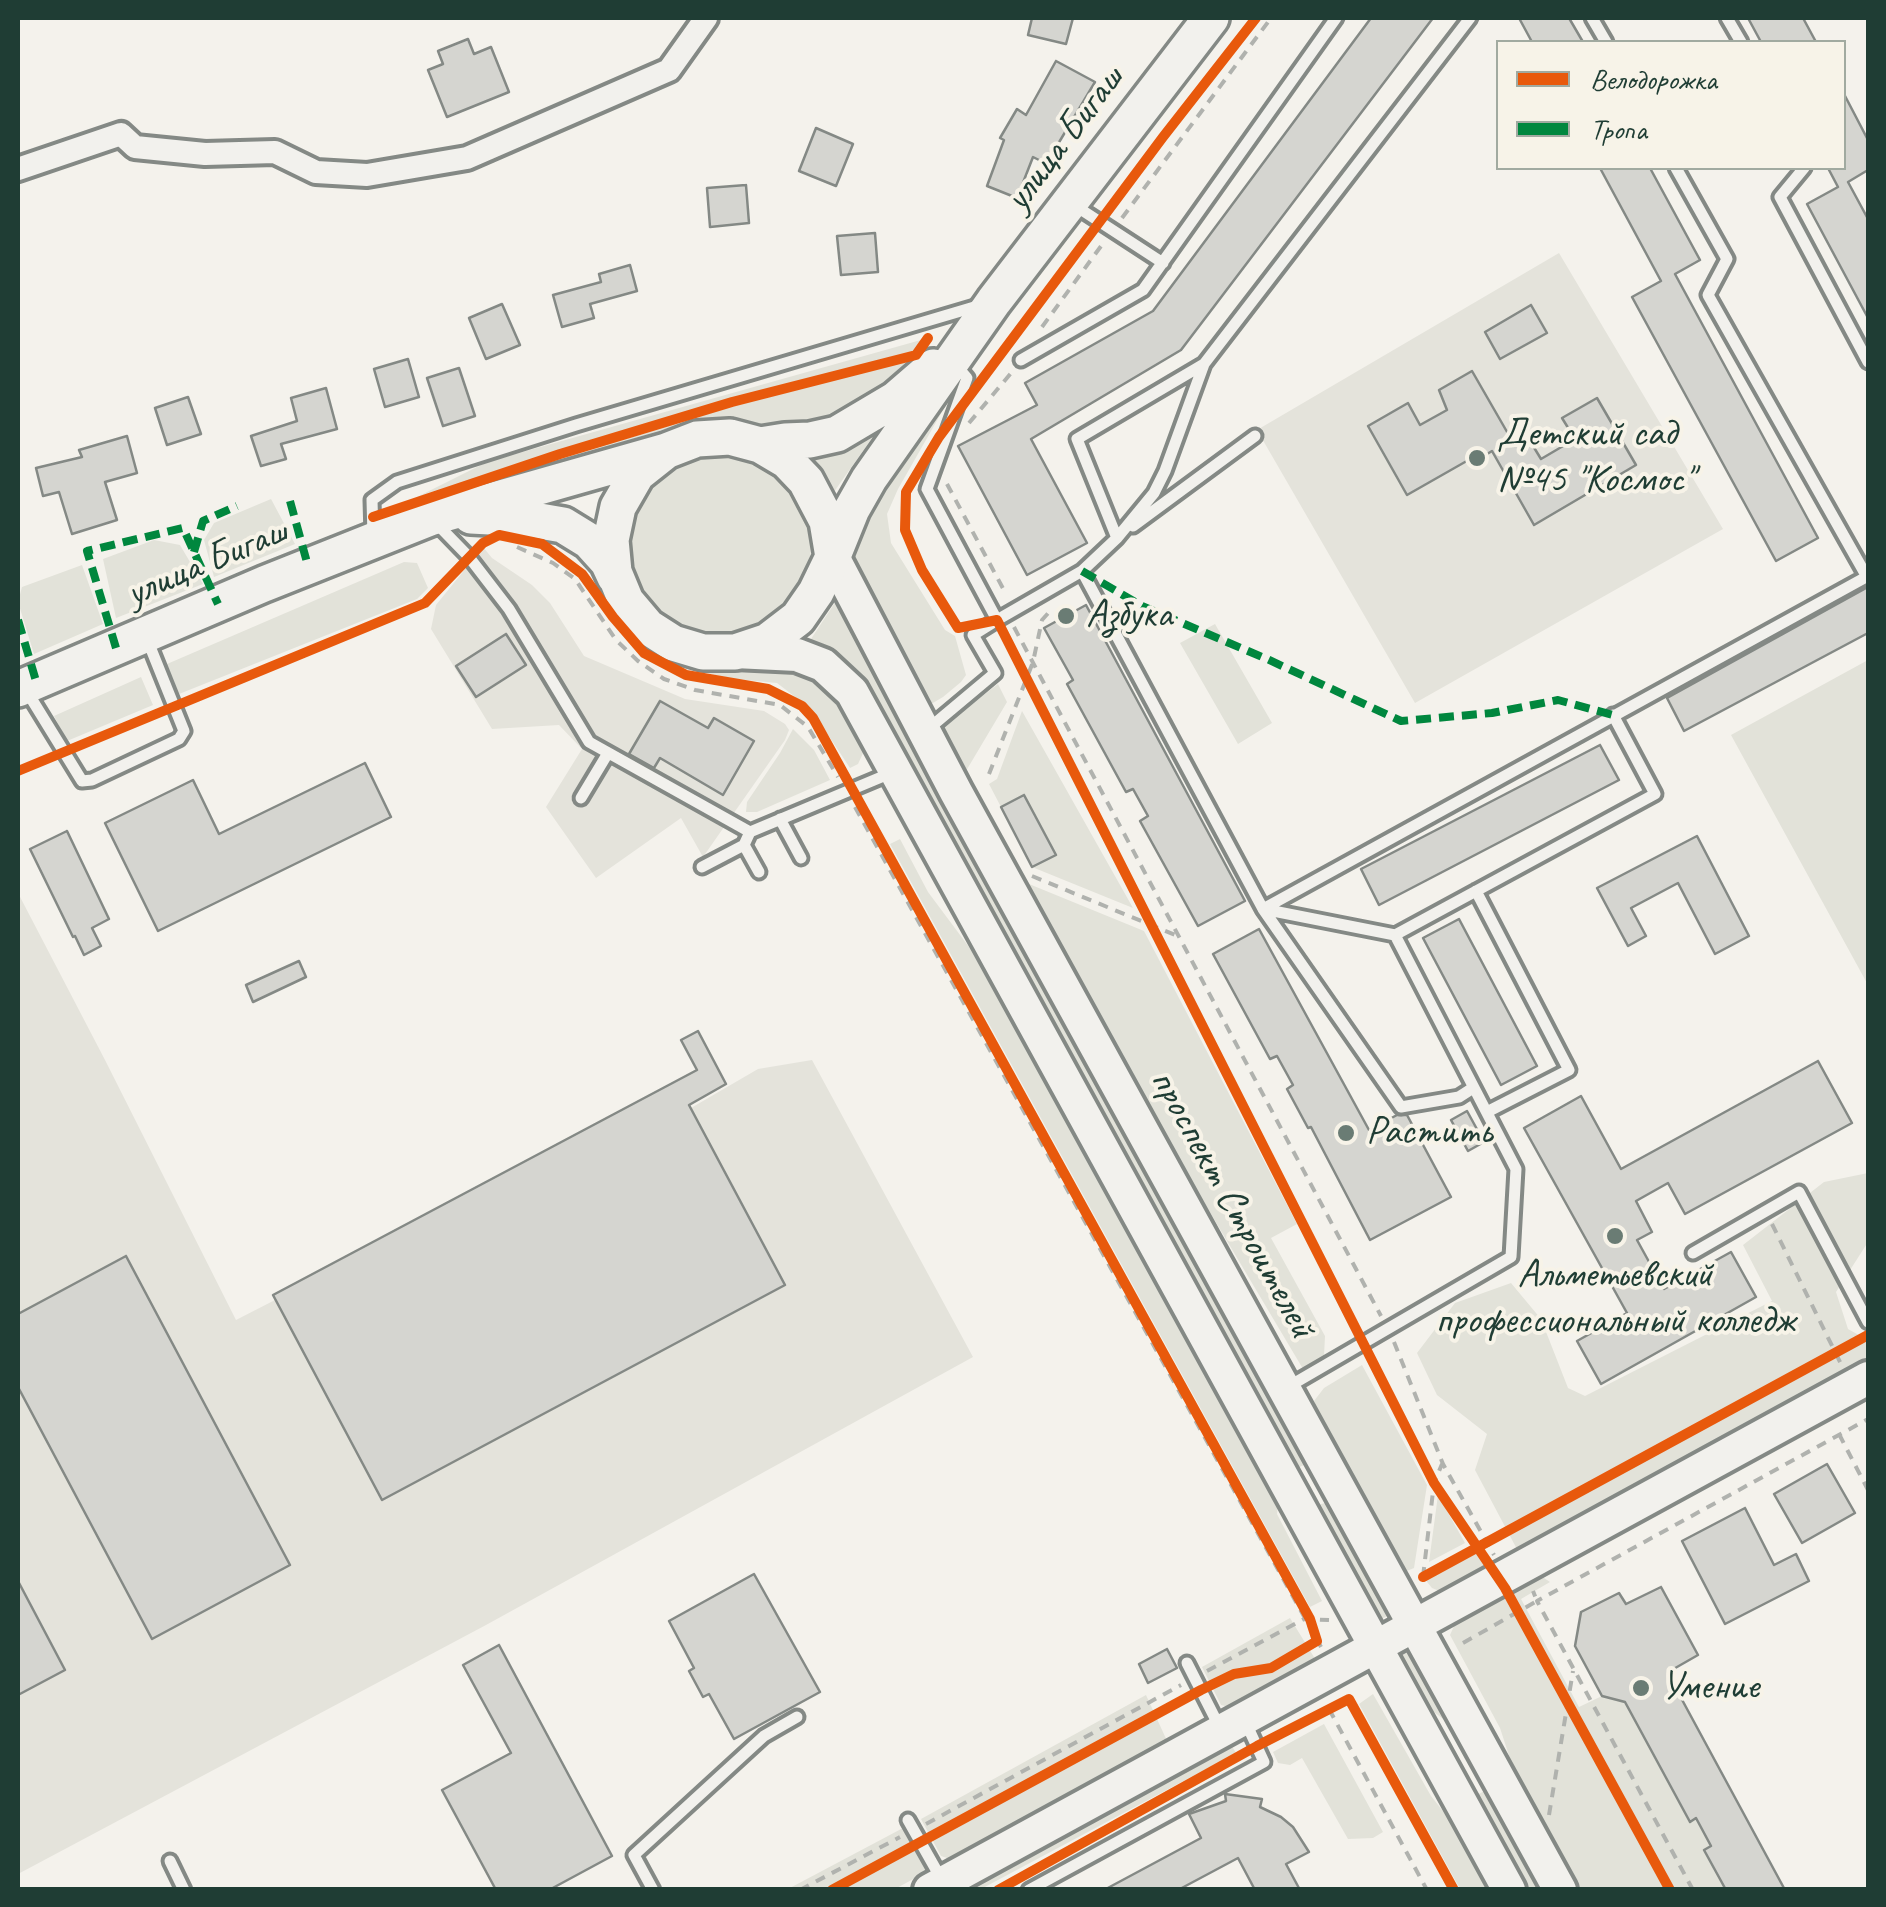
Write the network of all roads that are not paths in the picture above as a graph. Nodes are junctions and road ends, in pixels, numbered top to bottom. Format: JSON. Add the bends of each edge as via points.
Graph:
{"nodes":[{"id":1,"x":706,"y":18,"type":"edge"},
{"id":2,"x":1211,"y":18,"type":"edge"},
{"id":3,"x":1336,"y":18,"type":"edge"},
{"id":4,"x":1470,"y":18,"type":"edge"},
{"id":5,"x":1592,"y":18,"type":"edge"},
{"id":6,"x":1727,"y":18,"type":"edge"},
{"id":7,"x":1605,"y":40,"type":"edge"},
{"id":8,"x":1739,"y":40,"type":"edge"},
{"id":9,"x":18,"y":169,"type":"edge"},
{"id":10,"x":1677,"y":170,"type":"edge"},
{"id":11,"x":1802,"y":170,"type":"edge"},
{"id":12,"x":1070,"y":203,"type":"junction"},
{"id":13,"x":1163,"y":263,"type":"junction"},
{"id":14,"x":990,"y":307,"type":"junction"},
{"id":15,"x":1021,"y":360,"type":"dead end"},
{"id":16,"x":952,"y":361,"type":"junction"},
{"id":17,"x":1868,"y":362,"type":"edge"},
{"id":18,"x":1204,"y":364,"type":"junction"},
{"id":19,"x":1256,"y":436,"type":"dead end"},
{"id":20,"x":760,"y":445,"type":"junction"},
{"id":21,"x":666,"y":451,"type":"junction"},
{"id":22,"x":430,"y":518,"type":"junction"},
{"id":23,"x":1117,"y":538,"type":"junction"},
{"id":24,"x":374,"y":540,"type":"junction"},
{"id":25,"x":832,"y":558,"type":"junction"},
{"id":26,"x":1082,"y":571,"type":"junction"},
{"id":27,"x":1868,"y":576,"type":"edge"},
{"id":28,"x":625,"y":615,"type":"junction"},
{"id":29,"x":998,"y":620,"type":"junction"},
{"id":30,"x":145,"y":635,"type":"junction"},
{"id":31,"x":735,"y":652,"type":"junction"},
{"id":32,"x":20,"y":688,"type":"edge"},
{"id":33,"x":1613,"y":715,"type":"junction"},
{"id":34,"x":924,"y":732,"type":"junction"},
{"id":35,"x":608,"y":753,"type":"junction"},
{"id":36,"x":896,"y":771,"type":"junction"},
{"id":37,"x":581,"y":798,"type":"dead end"},
{"id":38,"x":780,"y":819,"type":"junction"},
{"id":39,"x":750,"y":832,"type":"junction"},
{"id":40,"x":744,"y":844,"type":"junction"},
{"id":41,"x":801,"y":858,"type":"dead end"},
{"id":42,"x":702,"y":867,"type":"dead end"},
{"id":43,"x":758,"y":872,"type":"dead end"},
{"id":44,"x":1476,"y":890,"type":"junction"},
{"id":45,"x":1263,"y":910,"type":"junction"},
{"id":46,"x":1395,"y":935,"type":"junction"},
{"id":47,"x":1473,"y":1088,"type":"junction"},
{"id":48,"x":1487,"y":1112,"type":"junction"},
{"id":49,"x":1693,"y":1253,"type":"dead end"},
{"id":50,"x":1868,"y":1322,"type":"edge"},
{"id":51,"x":1868,"y":1378,"type":"edge"},
{"id":52,"x":1285,"y":1388,"type":"junction"},
{"id":53,"x":1333,"y":1475,"type":"junction"},
{"id":54,"x":1293,"y":1496,"type":"junction"},
{"id":55,"x":1416,"y":1626,"type":"junction"},
{"id":56,"x":1376,"y":1648,"type":"junction"},
{"id":57,"x":1188,"y":1663,"type":"dead end"},
{"id":58,"x":797,"y":1718,"type":"dead end"},
{"id":59,"x":1233,"y":1725,"type":"junction"},
{"id":60,"x":1492,"y":1765,"type":"junction"},
{"id":61,"x":1453,"y":1786,"type":"junction"},
{"id":62,"x":910,"y":1825,"type":"road end"},
{"id":63,"x":170,"y":1861,"type":"dead end"},
{"id":64,"x":937,"y":1886,"type":"edge"},
{"id":65,"x":184,"y":1890,"type":"edge"},
{"id":66,"x":652,"y":1890,"type":"edge"},
{"id":67,"x":1028,"y":1890,"type":"edge"},
{"id":68,"x":1510,"y":1890,"type":"edge"},
{"id":69,"x":1560,"y":1890,"type":"edge"}],
"edges":[{"from":1,"to":9,"type":"street","via":[[669,70],[467,158],[367,175],[316,172],[275,152],[135,147],[121,134]]},
{"from":2,"to":12,"type":"main road","name":"улица Бигаш"},
{"from":3,"to":13,"type":"lane"},
{"from":4,"to":18,"type":"lane"},
{"from":5,"to":7,"type":"lane"},
{"from":6,"to":8,"type":"lane"},
{"from":10,"to":27,"type":"lane","via":[[1727,259],[1708,295]]},
{"from":11,"to":17,"type":"lane","via":[[1780,197]]},
{"from":12,"to":13,"type":"lane"},
{"from":12,"to":14,"type":"main road","name":"улица Бигаш"},
{"from":13,"to":15,"type":"lane","via":[[1143,290]]},
{"from":14,"to":16,"type":"main road","name":"улица Бигаш"},
{"from":14,"to":20,"type":"main road","name":"улица Бигаш","via":[[929,371],[869,417],[837,434]]},
{"from":14,"to":24,"type":"lane","via":[[397,482],[372,500]]},
{"from":16,"to":25,"type":"main road","name":"улица Бигаш","via":[[870,479]]},
{"from":16,"to":29,"type":"lane","via":[[967,378],[927,489]]},
{"from":18,"to":23,"type":"lane","via":[[1154,493]]},
{"from":18,"to":23,"type":"lane","via":[[1077,439]]},
{"from":19,"to":23,"type":"lane"},
{"from":20,"to":21,"type":"main road","via":[[697,439]]},
{"from":20,"to":25,"type":"main road","via":[[806,482],[827,521]]},
{"from":21,"to":22,"type":"main road","name":"улица Бигаш"},
{"from":21,"to":28,"type":"main road","via":[[637,474],[618,506],[611,540]]},
{"from":22,"to":24,"type":"main road","name":"улица Бигаш"},
{"from":22,"to":28,"type":"main road","name":"улица Бигаш","via":[[562,525],[608,562]]},
{"from":22,"to":35,"type":"lane","via":[[509,609],[589,742]]},
{"from":23,"to":26,"type":"lane"},
{"from":24,"to":30,"type":"main road","name":"улица Бигаш"},
{"from":25,"to":31,"type":"main road","via":[[798,618],[768,641]]},
{"from":25,"to":34,"type":"street","name":"проспект Строителей"},
{"from":26,"to":29,"type":"lane"},
{"from":26,"to":45,"type":"lane"},
{"from":27,"to":33,"type":"lane"},
{"from":28,"to":31,"type":"main road","via":[[673,643]]},
{"from":29,"to":34,"type":"lane","via":[[973,635],[995,673]]},
{"from":30,"to":32,"type":"main road","name":"улица Бигаш"},
{"from":30,"to":32,"type":"lane","via":[[184,731],[92,780],[82,781]]},
{"from":31,"to":36,"type":"street","via":[[796,655],[823,665],[852,692]]},
{"from":33,"to":44,"type":"lane","via":[[1655,794]]},
{"from":33,"to":45,"type":"lane"},
{"from":34,"to":52,"type":"street","name":"проспект Строителей"},
{"from":35,"to":37,"type":"lane"},
{"from":35,"to":39,"type":"lane"},
{"from":36,"to":38,"type":"lane"},
{"from":36,"to":54,"type":"street"},
{"from":38,"to":39,"type":"lane"},
{"from":38,"to":41,"type":"lane"},
{"from":39,"to":40,"type":"lane"},
{"from":40,"to":42,"type":"lane"},
{"from":40,"to":43,"type":"lane"},
{"from":44,"to":46,"type":"lane"},
{"from":44,"to":48,"type":"lane","via":[[1569,1070]]},
{"from":45,"to":46,"type":"lane"},
{"from":45,"to":47,"type":"lane","via":[[1401,1107],[1459,1097]]},
{"from":46,"to":47,"type":"lane"},
{"from":47,"to":48,"type":"lane"},
{"from":48,"to":52,"type":"lane","via":[[1516,1169],[1511,1257]]},
{"from":49,"to":50,"type":"lane","via":[[1799,1192]]},
{"from":51,"to":55,"type":"street","via":[[1515,1583]]},
{"from":52,"to":53,"type":"street","name":"проспект Строителей"},
{"from":53,"to":54,"type":"street"},
{"from":53,"to":55,"type":"street","name":"проспект Строителей"},
{"from":54,"to":56,"type":"street"},
{"from":55,"to":56,"type":"street"},
{"from":55,"to":60,"type":"street","name":"проспект Строителей"},
{"from":56,"to":59,"type":"street"},
{"from":56,"to":61,"type":"street"},
{"from":57,"to":59,"type":"lane"},
{"from":58,"to":66,"type":"lane","via":[[764,1736],[634,1855]]},
{"from":59,"to":64,"type":"street"},
{"from":59,"to":67,"type":"lane","via":[[1264,1762]]},
{"from":60,"to":61,"type":"street"},
{"from":60,"to":69,"type":"street","name":"проспект Строителей"},
{"from":61,"to":68,"type":"street"},
{"from":62,"to":64,"type":"lane"},
{"from":63,"to":65,"type":"lane"}]}
